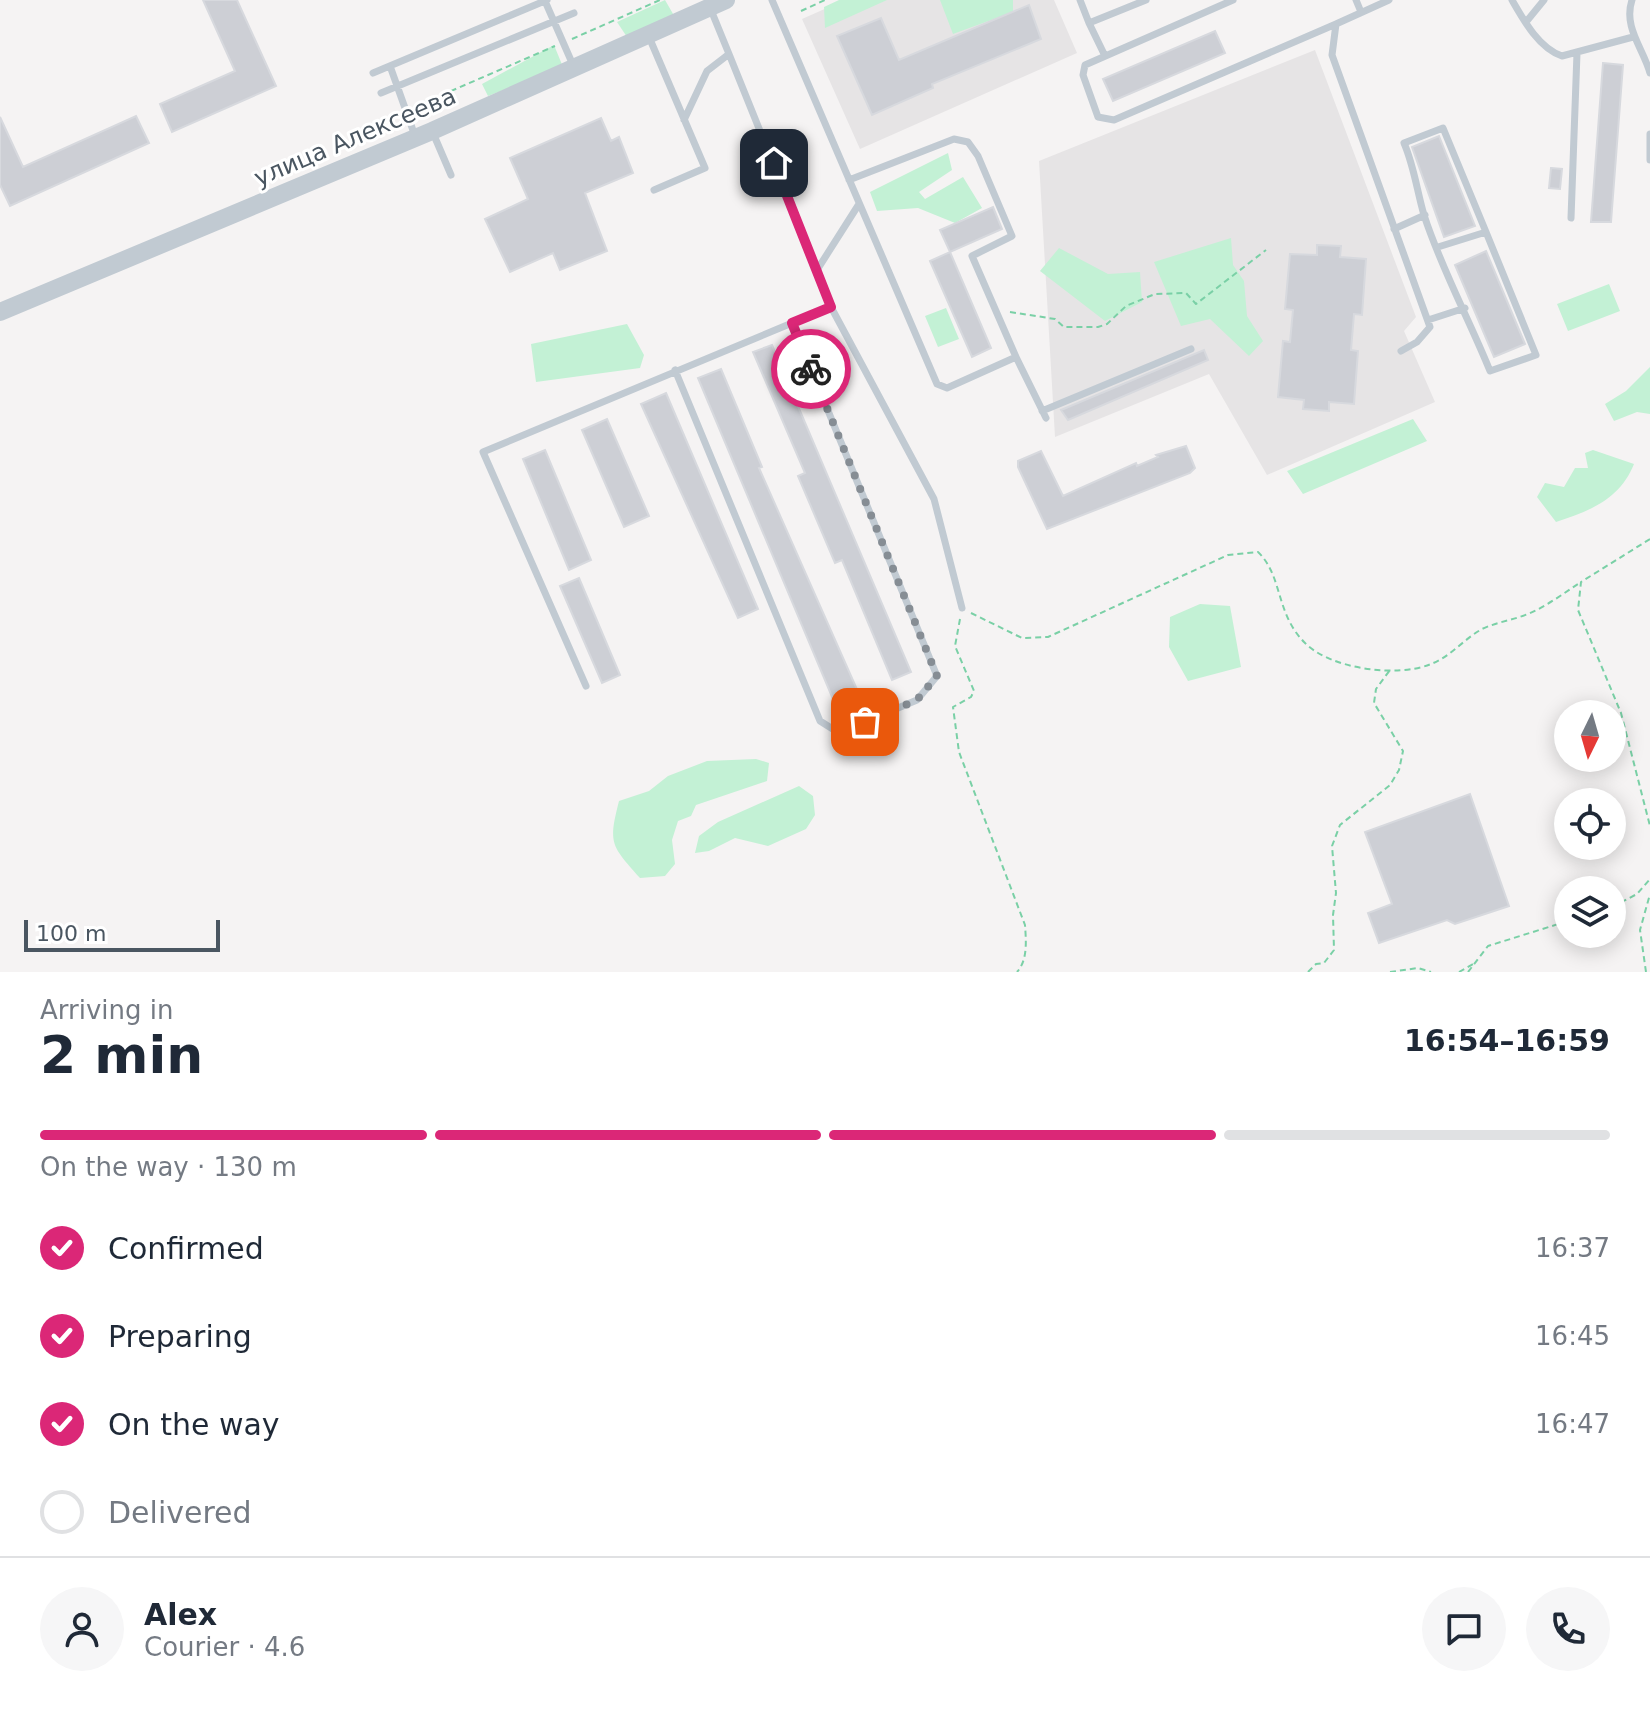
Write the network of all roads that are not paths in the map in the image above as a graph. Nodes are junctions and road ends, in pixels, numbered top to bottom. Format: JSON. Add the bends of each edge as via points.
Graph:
{"nodes":[{"id":1,"x":546,"y":0,"type":"edge"},
{"id":2,"x":772,"y":0,"type":"edge"},
{"id":3,"x":1080,"y":0,"type":"edge"},
{"id":4,"x":1146,"y":0,"type":"edge"},
{"id":5,"x":1233,"y":0,"type":"edge"},
{"id":6,"x":1356,"y":0,"type":"edge"},
{"id":7,"x":1389,"y":0,"type":"edge"},
{"id":8,"x":1512,"y":0,"type":"edge"},
{"id":9,"x":1544,"y":0,"type":"edge"},
{"id":10,"x":1632,"y":0,"type":"edge"},
{"id":11,"x":714,"y":2,"type":"edge"},
{"id":12,"x":1361,"y":12,"type":"junction"},
{"id":13,"x":574,"y":13,"type":"dead end"},
{"id":14,"x":554,"y":21,"type":"junction"},
{"id":15,"x":1526,"y":22,"type":"junction"},
{"id":16,"x":1089,"y":23,"type":"junction"},
{"id":17,"x":1336,"y":24,"type":"junction"},
{"id":18,"x":648,"y":34,"type":"junction"},
{"id":19,"x":1633,"y":37,"type":"junction"},
{"id":20,"x":1577,"y":53,"type":"junction"},
{"id":21,"x":729,"y":54,"type":"junction"},
{"id":22,"x":1105,"y":56,"type":"junction"},
{"id":23,"x":390,"y":66,"type":"junction"},
{"id":24,"x":574,"y":67,"type":"junction"},
{"id":25,"x":373,"y":73,"type":"dead end"},
{"id":26,"x":1650,"y":73,"type":"edge"},
{"id":27,"x":399,"y":86,"type":"junction"},
{"id":28,"x":381,"y":93,"type":"dead end"},
{"id":29,"x":684,"y":120,"type":"junction"},
{"id":30,"x":1650,"y":134,"type":"edge"},
{"id":31,"x":424,"y":135,"type":"junction"},
{"id":32,"x":1650,"y":160,"type":"edge"},
{"id":33,"x":451,"y":175,"type":"dead end"},
{"id":34,"x":849,"y":180,"type":"junction"},
{"id":35,"x":654,"y":190,"type":"dead end"},
{"id":36,"x":859,"y":204,"type":"junction"},
{"id":37,"x":1425,"y":215,"type":"junction"},
{"id":38,"x":1571,"y":218,"type":"dead end"},
{"id":39,"x":1394,"y":229,"type":"junction"},
{"id":40,"x":1486,"y":232,"type":"junction"},
{"id":41,"x":1438,"y":247,"type":"junction"},
{"id":42,"x":817,"y":270,"type":"junction"},
{"id":43,"x":831,"y":307,"type":"junction"},
{"id":44,"x":1465,"y":308,"type":"junction"},
{"id":45,"x":0,"y":312,"type":"edge"},
{"id":46,"x":1428,"y":320,"type":"junction"},
{"id":47,"x":792,"y":323,"type":"junction"},
{"id":48,"x":1191,"y":349,"type":"dead end"},
{"id":49,"x":1401,"y":351,"type":"dead end"},
{"id":50,"x":1016,"y":357,"type":"junction"},
{"id":51,"x":675,"y":370,"type":"junction"},
{"id":52,"x":962,"y":608,"type":"road end"},
{"id":53,"x":586,"y":686,"type":"dead end"}],
"edges":[{"from":1,"to":14,"type":"lane"},
{"from":1,"to":23,"type":"lane"},
{"from":2,"to":34,"type":"lane"},
{"from":3,"to":16,"type":"lane"},
{"from":4,"to":16,"type":"lane"},
{"from":5,"to":22,"type":"lane"},
{"from":6,"to":12,"type":"lane"},
{"from":7,"to":12,"type":"lane"},
{"from":8,"to":15,"type":"lane"},
{"from":9,"to":15,"type":"lane"},
{"from":10,"to":19,"type":"lane"},
{"from":11,"to":18,"type":"street","name":"улица Алексеева"},
{"from":11,"to":21,"type":"lane"},
{"from":12,"to":17,"type":"lane"},
{"from":13,"to":14,"type":"lane"},
{"from":14,"to":24,"type":"lane"},
{"from":14,"to":27,"type":"lane"},
{"from":15,"to":20,"type":"lane","via":[[1551,52]]},
{"from":16,"to":22,"type":"lane"},
{"from":17,"to":22,"type":"lane","via":[[1106,121],[1098,117],[1082,69]]},
{"from":17,"to":39,"type":"lane","via":[[1332,55]]},
{"from":18,"to":24,"type":"street","name":"улица Алексеева"},
{"from":18,"to":29,"type":"lane"},
{"from":19,"to":20,"type":"lane"},
{"from":19,"to":26,"type":"lane"},
{"from":20,"to":38,"type":"lane"},
{"from":21,"to":29,"type":"lane","via":[[707,71]]},
{"from":21,"to":42,"type":"lane"},
{"from":23,"to":25,"type":"lane"},
{"from":23,"to":27,"type":"lane"},
{"from":24,"to":31,"type":"street","name":"улица Алексеева"},
{"from":27,"to":28,"type":"lane"},
{"from":27,"to":31,"type":"lane","via":[[405,111]]},
{"from":29,"to":35,"type":"lane","via":[[705,168]]},
{"from":30,"to":32,"type":"lane"},
{"from":31,"to":33,"type":"lane"},
{"from":31,"to":45,"type":"street","name":"улица Алексеева"},
{"from":34,"to":36,"type":"lane"},
{"from":34,"to":50,"type":"lane","via":[[954,139],[968,142],[1012,236],[972,256]]},
{"from":36,"to":42,"type":"lane"},
{"from":36,"to":50,"type":"lane","via":[[939,387]]},
{"from":37,"to":39,"type":"lane"},
{"from":37,"to":40,"type":"lane","via":[[1404,143],[1443,128]]},
{"from":37,"to":41,"type":"lane"},
{"from":39,"to":46,"type":"lane"},
{"from":40,"to":41,"type":"lane"},
{"from":40,"to":44,"type":"lane","via":[[1536,355],[1490,371]]},
{"from":41,"to":44,"type":"lane"},
{"from":42,"to":43,"type":"lane"},
{"from":43,"to":47,"type":"lane"},
{"from":43,"to":52,"type":"lane","via":[[934,499]]},
{"from":44,"to":46,"type":"lane"},
{"from":46,"to":49,"type":"lane","via":[[1430,327],[1417,342]]},
{"from":47,"to":51,"type":"lane"},
{"from":47,"to":51,"type":"lane","via":[[937,676],[917,700],[839,733],[820,721]]},
{"from":48,"to":50,"type":"lane","via":[[1044,415]]},
{"from":51,"to":53,"type":"lane","via":[[483,452]]}]}
